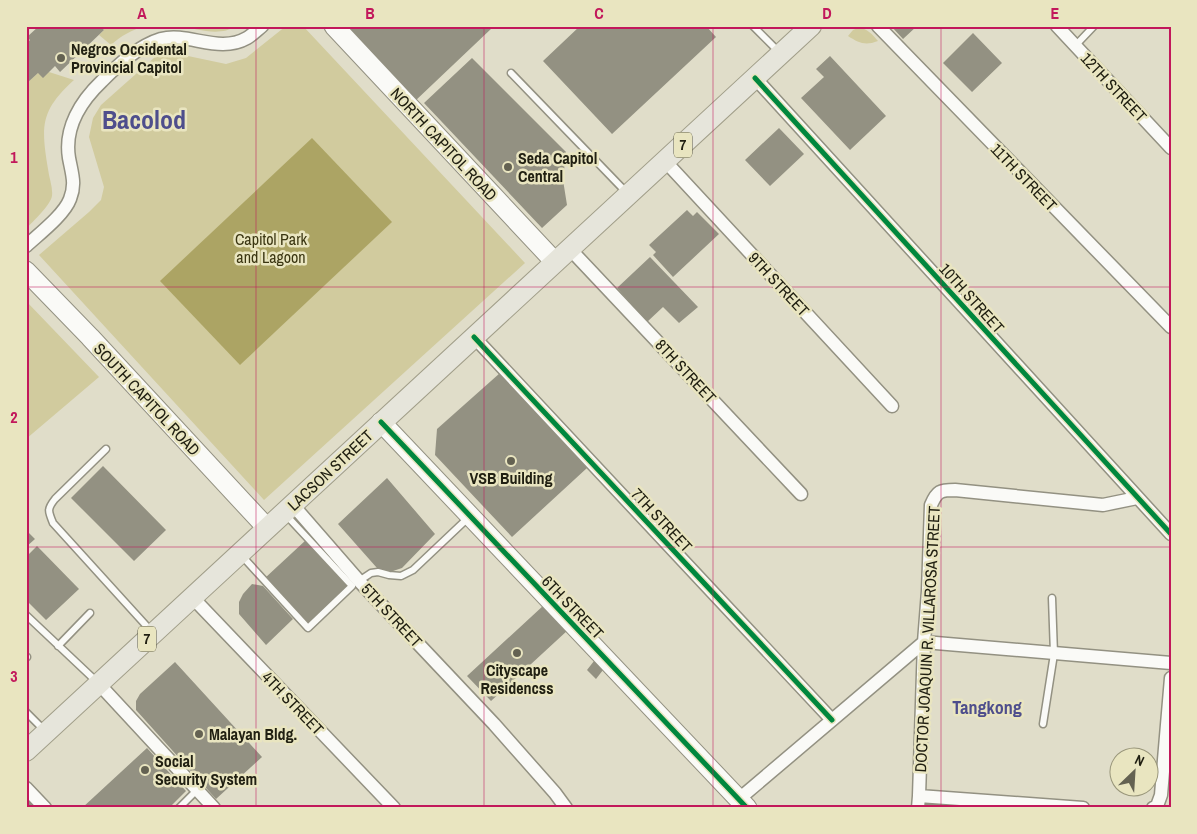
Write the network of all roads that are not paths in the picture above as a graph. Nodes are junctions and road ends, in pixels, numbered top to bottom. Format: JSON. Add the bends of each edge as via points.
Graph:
{"nodes":[{"id":1,"x":262,"y":26,"type":"edge"},
{"id":2,"x":334,"y":26,"type":"edge"},
{"id":3,"x":753,"y":26,"type":"edge"},
{"id":4,"x":811,"y":26,"type":"edge"},
{"id":5,"x":878,"y":26,"type":"edge"},
{"id":6,"x":1057,"y":26,"type":"edge"},
{"id":7,"x":1094,"y":26,"type":"edge"},
{"id":8,"x":1075,"y":46,"type":"junction"},
{"id":9,"x":781,"y":54,"type":"junction"},
{"id":10,"x":511,"y":73,"type":"dead end"},
{"id":11,"x":755,"y":78,"type":"junction"},
{"id":12,"x":1171,"y":148,"type":"edge"},
{"id":13,"x":665,"y":161,"type":"junction"},
{"id":14,"x":629,"y":194,"type":"junction"},
{"id":15,"x":26,"y":246,"type":"edge"},
{"id":16,"x":570,"y":249,"type":"junction"},
{"id":17,"x":555,"y":262,"type":"junction"},
{"id":18,"x":26,"y":271,"type":"edge"},
{"id":19,"x":1171,"y":327,"type":"edge"},
{"id":20,"x":474,"y":337,"type":"junction"},
{"id":21,"x":892,"y":406,"type":"dead end"},
{"id":22,"x":381,"y":422,"type":"junction"},
{"id":23,"x":106,"y":449,"type":"dead end"},
{"id":24,"x":801,"y":494,"type":"dead end"},
{"id":25,"x":1137,"y":498,"type":"junction"},
{"id":26,"x":288,"y":508,"type":"junction"},
{"id":27,"x":470,"y":516,"type":"junction"},
{"id":28,"x":267,"y":528,"type":"junction"},
{"id":29,"x":1171,"y":534,"type":"edge"},
{"id":30,"x":239,"y":554,"type":"junction"},
{"id":31,"x":359,"y":580,"type":"junction"},
{"id":32,"x":192,"y":597,"type":"junction"},
{"id":33,"x":1052,"y":598,"type":"dead end"},
{"id":34,"x":90,"y":613,"type":"dead end"},
{"id":35,"x":26,"y":615,"type":"edge"},
{"id":36,"x":154,"y":633,"type":"junction"},
{"id":37,"x":924,"y":642,"type":"junction"},
{"id":38,"x":58,"y":646,"type":"junction"},
{"id":39,"x":1054,"y":654,"type":"junction"},
{"id":40,"x":1171,"y":663,"type":"edge"},
{"id":41,"x":1171,"y":678,"type":"edge"},
{"id":42,"x":99,"y":684,"type":"junction"},
{"id":43,"x":26,"y":712,"type":"edge"},
{"id":44,"x":832,"y":720,"type":"junction"},
{"id":45,"x":1043,"y":724,"type":"dead end"},
{"id":46,"x":47,"y":732,"type":"junction"},
{"id":47,"x":26,"y":751,"type":"edge"},
{"id":48,"x":26,"y":788,"type":"edge"},
{"id":49,"x":197,"y":790,"type":"junction"},
{"id":50,"x":919,"y":802,"type":"edge"},
{"id":51,"x":743,"y":803,"type":"edge"},
{"id":52,"x":45,"y":808,"type":"edge"},
{"id":53,"x":179,"y":808,"type":"edge"},
{"id":54,"x":214,"y":808,"type":"edge"},
{"id":55,"x":394,"y":808,"type":"edge"},
{"id":56,"x":566,"y":808,"type":"edge"},
{"id":57,"x":1083,"y":808,"type":"edge"},
{"id":58,"x":1153,"y":808,"type":"edge"}],
"edges":[{"from":1,"to":15,"type":"street","via":[[246,38],[228,44],[174,37],[160,40],[134,54],[101,81],[77,111],[71,127],[68,143],[74,187],[70,201],[62,213]]},
{"from":2,"to":17,"type":"street","name":"NORTH CAPITOL ROAD"},
{"from":3,"to":9,"type":"lane"},
{"from":4,"to":9,"type":"main road","name":"LACSON STREET","number":"7"},
{"from":5,"to":19,"type":"street","name":"11TH STREET"},
{"from":6,"to":8,"type":"street","name":"12TH STREET"},
{"from":7,"to":8,"type":"lane"},
{"from":8,"to":12,"type":"street","name":"12TH STREET"},
{"from":9,"to":11,"type":"main road","name":"LACSON STREET","number":"7"},
{"from":10,"to":14,"type":"lane"},
{"from":11,"to":13,"type":"main road","name":"LACSON STREET","number":"7"},
{"from":11,"to":25,"type":"street","name":"10TH STREET"},
{"from":13,"to":14,"type":"main road","name":"LACSON STREET","number":"7"},
{"from":13,"to":21,"type":"street","name":"9TH STREET"},
{"from":14,"to":16,"type":"main road","name":"LACSON STREET","number":"7"},
{"from":16,"to":17,"type":"main road","name":"LACSON STREET","number":"7"},
{"from":16,"to":24,"type":"street","name":"8TH STREET"},
{"from":17,"to":20,"type":"main road","name":"LACSON STREET","number":"7"},
{"from":18,"to":28,"type":"street","name":"SOUTH CAPITOL ROAD"},
{"from":20,"to":22,"type":"main road","name":"LACSON STREET","number":"7"},
{"from":20,"to":44,"type":"street","name":"7TH STREET"},
{"from":22,"to":26,"type":"main road","name":"LACSON STREET","number":"7"},
{"from":22,"to":27,"type":"street","name":"6TH STREET"},
{"from":23,"to":36,"type":"lane","via":[[54,498],[48,513],[52,523]]},
{"from":25,"to":29,"type":"street","name":"10TH STREET"},
{"from":25,"to":37,"type":"street","name":"DOCTOR JOAQUIN R. VILLAROSA STREET","via":[[1103,505],[955,490],[936,494],[932,505]]},
{"from":26,"to":28,"type":"main road","name":"LACSON STREET","number":"7"},
{"from":26,"to":30,"type":"lane","via":[[352,586],[308,628]]},
{"from":26,"to":31,"type":"street","name":"5TH STREET"},
{"from":27,"to":31,"type":"lane","via":[[413,570],[401,576],[370,573]]},
{"from":27,"to":51,"type":"street","name":"6TH STREET"},
{"from":28,"to":30,"type":"main road","name":"LACSON STREET","number":"7"},
{"from":30,"to":32,"type":"main road","name":"LACSON STREET","number":"7"},
{"from":31,"to":56,"type":"street","name":"5TH STREET","via":[[494,724]]},
{"from":32,"to":36,"type":"main road","name":"LACSON STREET","number":"7"},
{"from":32,"to":55,"type":"street","name":"4TH STREET"},
{"from":33,"to":39,"type":"lane"},
{"from":34,"to":38,"type":"lane"},
{"from":35,"to":38,"type":"lane"},
{"from":36,"to":42,"type":"main road","name":"LACSON STREET","number":"7"},
{"from":37,"to":39,"type":"street"},
{"from":37,"to":44,"type":"street"},
{"from":37,"to":50,"type":"street","name":"DOCTOR JOAQUIN R. VILLAROSA STREET"},
{"from":38,"to":42,"type":"lane"},
{"from":39,"to":40,"type":"street"},
{"from":39,"to":45,"type":"lane"},
{"from":41,"to":58,"type":"street","via":[[1161,795]]},
{"from":42,"to":46,"type":"main road","name":"LACSON STREET","number":"7"},
{"from":42,"to":49,"type":"street"},
{"from":43,"to":46,"type":"lane"},
{"from":44,"to":51,"type":"street"},
{"from":46,"to":47,"type":"main road","name":"LACSON STREET","number":"7"},
{"from":48,"to":52,"type":"street"},
{"from":49,"to":53,"type":"lane"},
{"from":49,"to":54,"type":"street"},
{"from":50,"to":57,"type":"street"}]}
